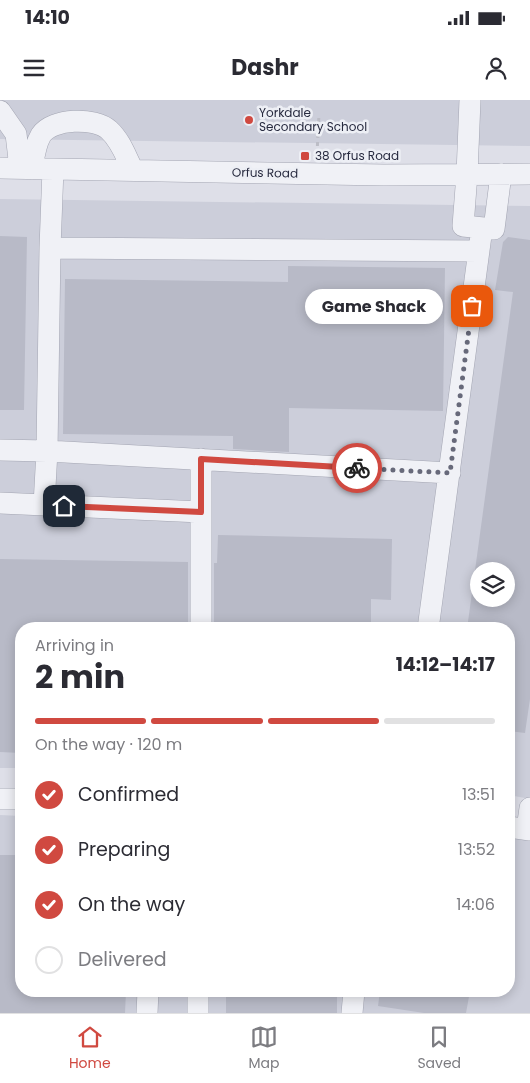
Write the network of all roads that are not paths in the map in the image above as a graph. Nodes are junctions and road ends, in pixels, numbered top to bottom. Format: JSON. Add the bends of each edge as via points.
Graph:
{"nodes":[{"id":1,"x":470,"y":100,"type":"edge"},
{"id":2,"x":0,"y":111,"type":"edge"},
{"id":3,"x":26,"y":168,"type":"edge"},
{"id":4,"x":133,"y":170,"type":"junction"},
{"id":5,"x":467,"y":174,"type":"junction"},
{"id":6,"x":500,"y":174,"type":"junction"},
{"id":7,"x":530,"y":174,"type":"edge"},
{"id":8,"x":482,"y":228,"type":"junction"},
{"id":9,"x":50,"y":248,"type":"junction"},
{"id":10,"x":479,"y":251,"type":"junction"},
{"id":11,"x":0,"y":450,"type":"edge"},
{"id":12,"x":47,"y":451,"type":"junction"},
{"id":13,"x":201,"y":459,"type":"junction"},
{"id":14,"x":450,"y":473,"type":"junction"},
{"id":15,"x":0,"y":503,"type":"edge"},
{"id":16,"x":44,"y":505,"type":"junction"},
{"id":17,"x":201,"y":512,"type":"junction"},
{"id":18,"x":201,"y":622,"type":"edge"},
{"id":19,"x":429,"y":622,"type":"edge"},
{"id":20,"x":0,"y":799,"type":"edge"},
{"id":21,"x":15,"y":799,"type":"edge"},
{"id":22,"x":530,"y":808,"type":"edge"},
{"id":23,"x":522,"y":828,"type":"edge"},
{"id":24,"x":148,"y":997,"type":"edge"},
{"id":25,"x":198,"y":997,"type":"edge"},
{"id":26,"x":353,"y":997,"type":"edge"},
{"id":27,"x":148,"y":1013,"type":"edge"},
{"id":28,"x":198,"y":1013,"type":"edge"},
{"id":29,"x":352,"y":1013,"type":"edge"}],
"edges":[{"from":1,"to":5,"type":"street"},
{"from":2,"to":3,"type":"street","via":[[16,134]]},
{"from":3,"to":4,"type":"street","name":"Orfus Road"},
{"from":3,"to":4,"type":"street","via":[[42,133],[55,124],[71,121],[89,122],[108,129],[119,142]]},
{"from":3,"to":9,"type":"street"},
{"from":4,"to":5,"type":"street","name":"Orfus Road"},
{"from":5,"to":6,"type":"street","name":"Orfus Road"},
{"from":5,"to":8,"type":"street","via":[[463,226]]},
{"from":6,"to":7,"type":"street","name":"Orfus Road"},
{"from":6,"to":8,"type":"street","via":[[494,229]]},
{"from":8,"to":10,"type":"street"},
{"from":9,"to":10,"type":"street"},
{"from":9,"to":12,"type":"street"},
{"from":10,"to":14,"type":"street"},
{"from":11,"to":12,"type":"street"},
{"from":12,"to":13,"type":"street"},
{"from":12,"to":16,"type":"street"},
{"from":13,"to":14,"type":"street"},
{"from":13,"to":17,"type":"street"},
{"from":14,"to":19,"type":"street"},
{"from":15,"to":16,"type":"street"},
{"from":16,"to":17,"type":"street"},
{"from":17,"to":18,"type":"street"},
{"from":20,"to":21,"type":"street"},
{"from":22,"to":23,"type":"street"},
{"from":24,"to":27,"type":"street"},
{"from":25,"to":28,"type":"street"},
{"from":26,"to":29,"type":"street"}]}
